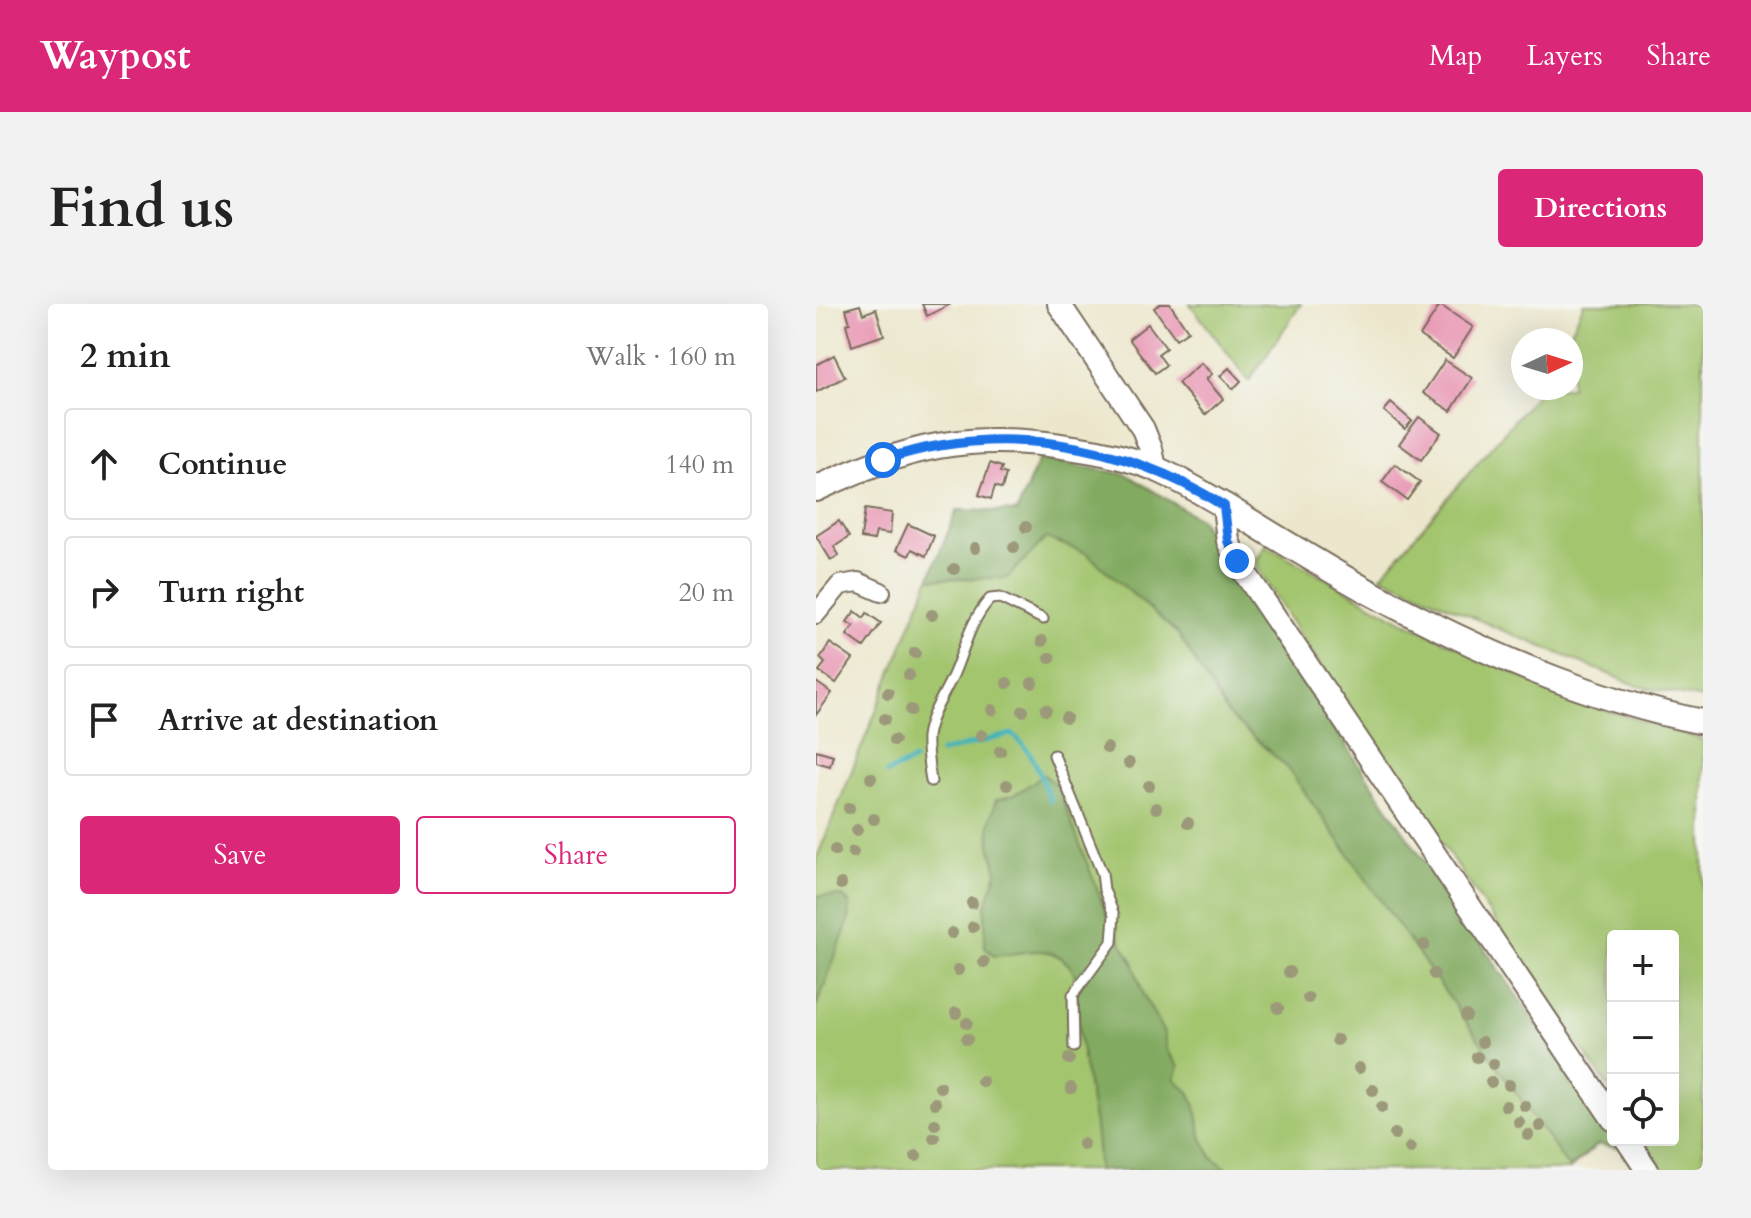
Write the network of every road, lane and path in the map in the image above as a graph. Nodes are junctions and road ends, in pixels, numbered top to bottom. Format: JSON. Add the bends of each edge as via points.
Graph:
{"nodes":[{"id":1,"x":1059,"y":304,"type":"edge"},
{"id":2,"x":1155,"y":468,"type":"junction"},
{"id":3,"x":816,"y":489,"type":"edge"},
{"id":4,"x":1224,"y":506,"type":"junction"},
{"id":5,"x":881,"y":592,"type":"dead end"},
{"id":6,"x":816,"y":614,"type":"edge"},
{"id":7,"x":1043,"y":619,"type":"dead end"},
{"id":8,"x":1703,"y":722,"type":"edge"},
{"id":9,"x":1054,"y":755,"type":"dead end"},
{"id":10,"x":931,"y":781,"type":"dead end"},
{"id":11,"x":1074,"y":1047,"type":"dead end"},
{"id":12,"x":1607,"y":1110,"type":"edge"},
{"id":13,"x":1631,"y":1146,"type":"edge"},
{"id":14,"x":1647,"y":1170,"type":"edge"}],
"edges":[{"from":1,"to":2,"type":"street","via":[[1143,429]]},
{"from":2,"to":3,"type":"main road","via":[[1100,452],[1028,441],[956,441],[908,451]]},
{"from":2,"to":4,"type":"main road"},
{"from":4,"to":8,"type":"main road","via":[[1371,592],[1497,655],[1603,697]]},
{"from":4,"to":12,"type":"street","via":[[1228,541],[1237,561]]},
{"from":5,"to":6,"type":"street","via":[[858,582],[840,585]]},
{"from":7,"to":10,"type":"lane","via":[[1000,598],[983,607],[930,725],[926,750]]},
{"from":9,"to":11,"type":"lane","via":[[1114,915],[1112,942],[1073,995]]},
{"from":13,"to":14,"type":"street"}]}
